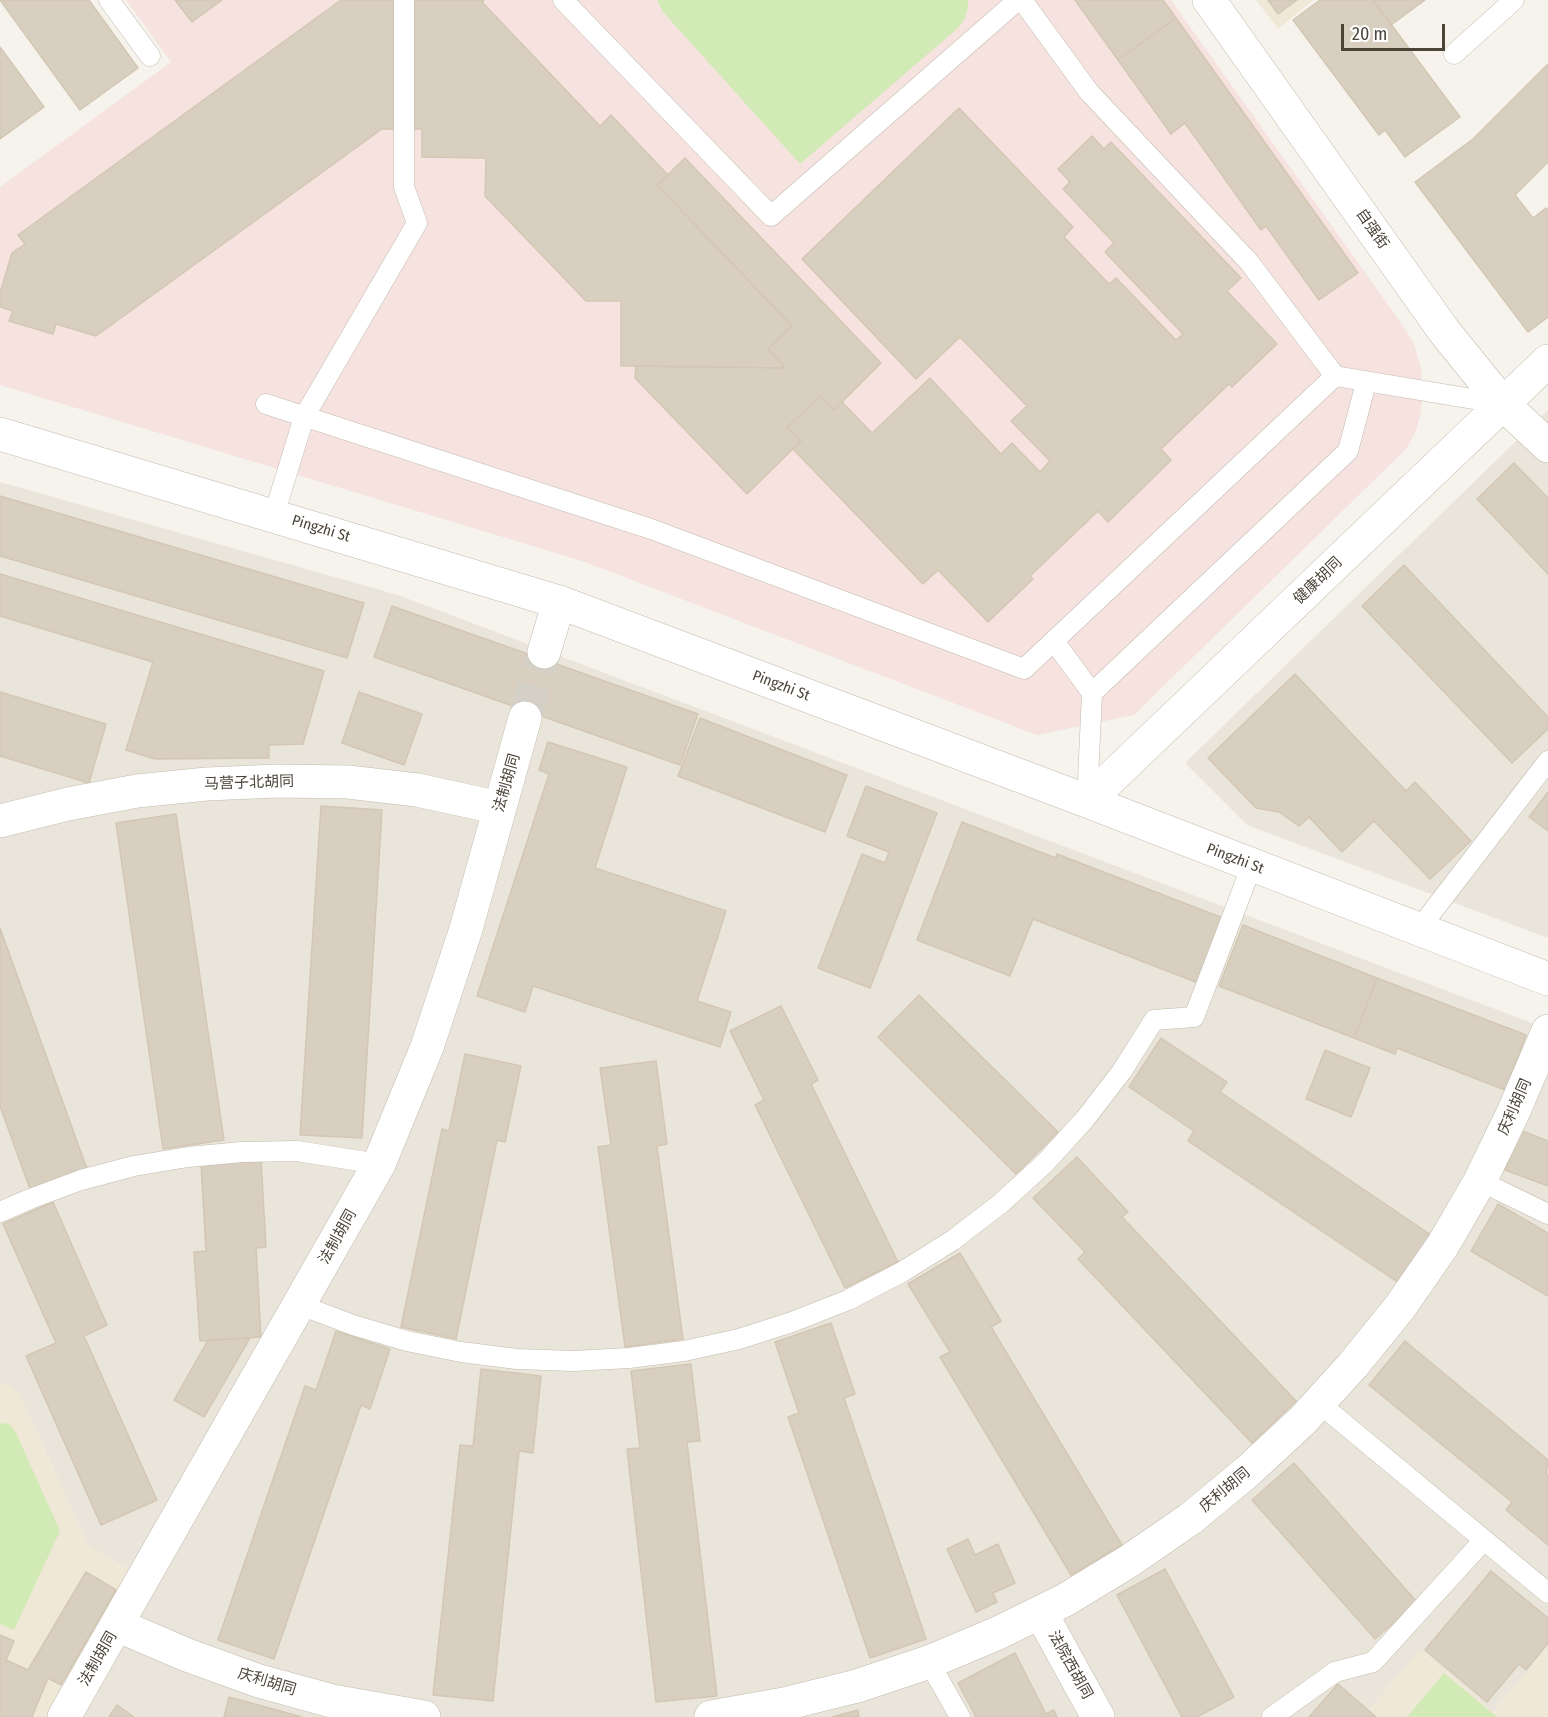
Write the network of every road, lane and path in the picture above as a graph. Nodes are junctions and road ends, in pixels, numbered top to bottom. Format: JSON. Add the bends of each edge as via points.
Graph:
{"nodes":[{"id":1,"x":109,"y":0,"type":"edge"},
{"id":2,"x":404,"y":0,"type":"edge"},
{"id":3,"x":563,"y":0,"type":"edge"},
{"id":4,"x":1020,"y":0,"type":"edge"},
{"id":5,"x":1209,"y":0,"type":"edge"},
{"id":6,"x":1514,"y":0,"type":"edge"},
{"id":7,"x":1454,"y":54,"type":"dead end"},
{"id":8,"x":150,"y":56,"type":"dead end"},
{"id":9,"x":1548,"y":361,"type":"edge"},
{"id":10,"x":1335,"y":376,"type":"junction"},
{"id":11,"x":1366,"y":383,"type":"junction"},
{"id":12,"x":266,"y":404,"type":"dead end"},
{"id":13,"x":1503,"y":404,"type":"junction"},
{"id":14,"x":304,"y":417,"type":"junction"},
{"id":15,"x":0,"y":434,"type":"edge"},
{"id":16,"x":1548,"y":446,"type":"edge"},
{"id":17,"x":274,"y":515,"type":"junction"},
{"id":18,"x":559,"y":602,"type":"junction"},
{"id":19,"x":1054,"y":641,"type":"junction"},
{"id":20,"x":544,"y":651,"type":"tunnel mouth"},
{"id":21,"x":1092,"y":693,"type":"junction"},
{"id":22,"x":525,"y":718,"type":"tunnel mouth"},
{"id":23,"x":1548,"y":761,"type":"edge"},
{"id":24,"x":1087,"y":801,"type":"junction"},
{"id":25,"x":500,"y":808,"type":"junction"},
{"id":26,"x":0,"y":821,"type":"edge"},
{"id":27,"x":1252,"y":865,"type":"junction"},
{"id":28,"x":1419,"y":930,"type":"junction"},
{"id":29,"x":1548,"y":979,"type":"edge"},
{"id":30,"x":1548,"y":1031,"type":"edge"},
{"id":31,"x":379,"y":1164,"type":"junction"},
{"id":32,"x":1480,"y":1181,"type":"junction"},
{"id":33,"x":0,"y":1212,"type":"edge"},
{"id":34,"x":1548,"y":1214,"type":"edge"},
{"id":35,"x":300,"y":1305,"type":"junction"},
{"id":36,"x":1319,"y":1403,"type":"junction"},
{"id":37,"x":1484,"y":1540,"type":"junction"},
{"id":38,"x":1548,"y":1593,"type":"edge"},
{"id":39,"x":1041,"y":1613,"type":"junction"},
{"id":40,"x":117,"y":1625,"type":"junction"},
{"id":41,"x":929,"y":1662,"type":"junction"},
{"id":42,"x":64,"y":1717,"type":"edge"},
{"id":43,"x":424,"y":1717,"type":"edge"},
{"id":44,"x":711,"y":1717,"type":"edge"},
{"id":45,"x":960,"y":1717,"type":"edge"},
{"id":46,"x":1098,"y":1717,"type":"edge"},
{"id":47,"x":1272,"y":1717,"type":"edge"}],
"edges":[{"from":1,"to":8,"type":"lane"},
{"from":2,"to":14,"type":"lane","via":[[404,187],[417,223]]},
{"from":3,"to":4,"type":"lane","via":[[771,216]]},
{"from":4,"to":10,"type":"lane","via":[[1089,92],[1249,262]]},
{"from":5,"to":13,"type":"street","name":"自强街","via":[[1444,331]]},
{"from":6,"to":7,"type":"lane"},
{"from":9,"to":13,"type":"street","name":"健康胡同"},
{"from":10,"to":11,"type":"lane"},
{"from":10,"to":19,"type":"lane"},
{"from":11,"to":13,"type":"lane"},
{"from":11,"to":21,"type":"lane","via":[[1348,451]]},
{"from":12,"to":14,"type":"lane"},
{"from":13,"to":16,"type":"street","name":"自强街"},
{"from":13,"to":24,"type":"street","name":"健康胡同"},
{"from":14,"to":17,"type":"lane"},
{"from":14,"to":19,"type":"lane","via":[[651,529],[1024,669]]},
{"from":15,"to":17,"type":"street","name":"Pingzhi St"},
{"from":17,"to":18,"type":"street","name":"Pingzhi St"},
{"from":18,"to":20,"type":"street"},
{"from":18,"to":24,"type":"street","name":"Pingzhi St"},
{"from":19,"to":21,"type":"lane"},
{"from":21,"to":24,"type":"lane"},
{"from":22,"to":25,"type":"street","name":"法制胡同"},
{"from":23,"to":28,"type":"lane"},
{"from":24,"to":27,"type":"street","name":"Pingzhi St"},
{"from":25,"to":26,"type":"street","name":"马营子北胡同","via":[[417,790],[348,782],[277,781],[137,791]]},
{"from":25,"to":31,"type":"street","name":"法制胡同","via":[[427,1047]]},
{"from":27,"to":28,"type":"street","name":"Pingzhi St"},
{"from":27,"to":35,"type":"lane","via":[[1194,1017],[1154,1020],[1085,1119],[1008,1197],[953,1240],[848,1300],[792,1322],[717,1344],[629,1358],[573,1361],[517,1359],[417,1343]]},
{"from":28,"to":29,"type":"street","name":"Pingzhi St"},
{"from":30,"to":32,"type":"street","name":"庆利胡同"},
{"from":31,"to":33,"type":"lane","via":[[297,1151],[188,1157],[81,1180]]},
{"from":31,"to":35,"type":"street","name":"法制胡同"},
{"from":32,"to":34,"type":"lane"},
{"from":32,"to":36,"type":"street","name":"庆利胡同","via":[[1443,1245],[1400,1307]]},
{"from":35,"to":40,"type":"street","name":"法制胡同"},
{"from":36,"to":37,"type":"lane"},
{"from":36,"to":39,"type":"street","name":"庆利胡同","via":[[1248,1471],[1190,1519],[1129,1562]]},
{"from":37,"to":38,"type":"lane"},
{"from":37,"to":47,"type":"lane","via":[[1373,1662],[1335,1672]]},
{"from":39,"to":41,"type":"street","name":"庆利胡同"},
{"from":39,"to":46,"type":"street","name":"法院西胡同"},
{"from":40,"to":42,"type":"street","name":"法制胡同"},
{"from":40,"to":43,"type":"street","name":"庆利胡同","via":[[259,1681],[332,1701]]},
{"from":41,"to":44,"type":"street","name":"庆利胡同","via":[[857,1686]]},
{"from":41,"to":45,"type":"lane"}]}
